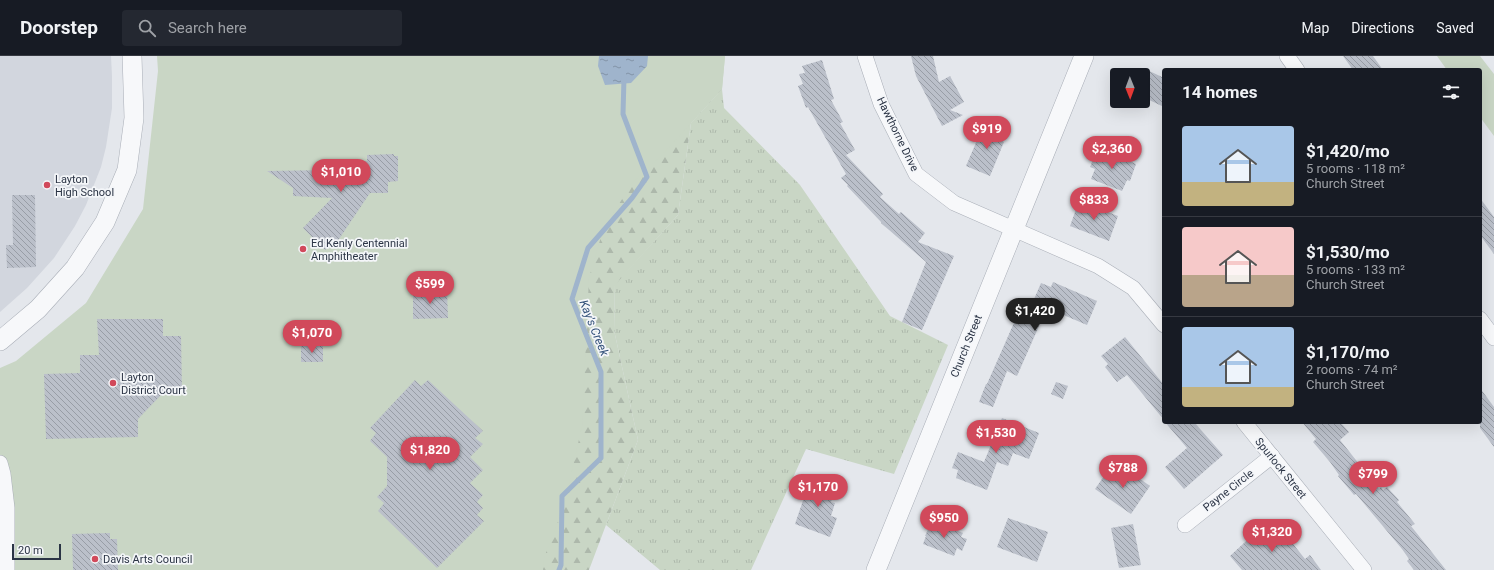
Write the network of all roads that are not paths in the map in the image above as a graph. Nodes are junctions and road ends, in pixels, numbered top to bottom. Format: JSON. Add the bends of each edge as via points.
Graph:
{"nodes":[{"id":1,"x":132,"y":56,"type":"edge"},
{"id":2,"x":865,"y":56,"type":"edge"},
{"id":3,"x":1084,"y":56,"type":"edge"},
{"id":4,"x":1287,"y":56,"type":"edge"},
{"id":5,"x":1296,"y":68,"type":"edge"},
{"id":6,"x":1014,"y":230,"type":"junction"},
{"id":7,"x":1482,"y":322,"type":"edge"},
{"id":8,"x":1162,"y":323,"type":"edge"},
{"id":9,"x":1494,"y":338,"type":"edge"},
{"id":10,"x":0,"y":341,"type":"edge"},
{"id":11,"x":1246,"y":424,"type":"edge"},
{"id":12,"x":1272,"y":456,"type":"junction"},
{"id":13,"x":0,"y":463,"type":"edge"},
{"id":14,"x":1185,"y":525,"type":"dead end"},
{"id":15,"x":7,"y":570,"type":"edge"},
{"id":16,"x":876,"y":570,"type":"edge"},
{"id":17,"x":1364,"y":570,"type":"edge"}],
"edges":[{"from":1,"to":10,"type":"street","via":[[134,118],[127,170],[105,222],[74,268],[38,309]]},
{"from":2,"to":6,"type":"street","name":"Hawthorne Drive","via":[[881,104],[916,174],[954,203]]},
{"from":3,"to":6,"type":"street","name":"Church Street"},
{"from":4,"to":5,"type":"street"},
{"from":6,"to":8,"type":"street","via":[[1098,266],[1133,288]]},
{"from":6,"to":16,"type":"street","name":"Church Street"},
{"from":7,"to":9,"type":"street"},
{"from":11,"to":12,"type":"street","name":"Spurlock Street"},
{"from":12,"to":14,"type":"street","name":"Payne Circle"},
{"from":12,"to":17,"type":"street","name":"Spurlock Street"},
{"from":13,"to":15,"type":"street","via":[[7,508]]}]}
